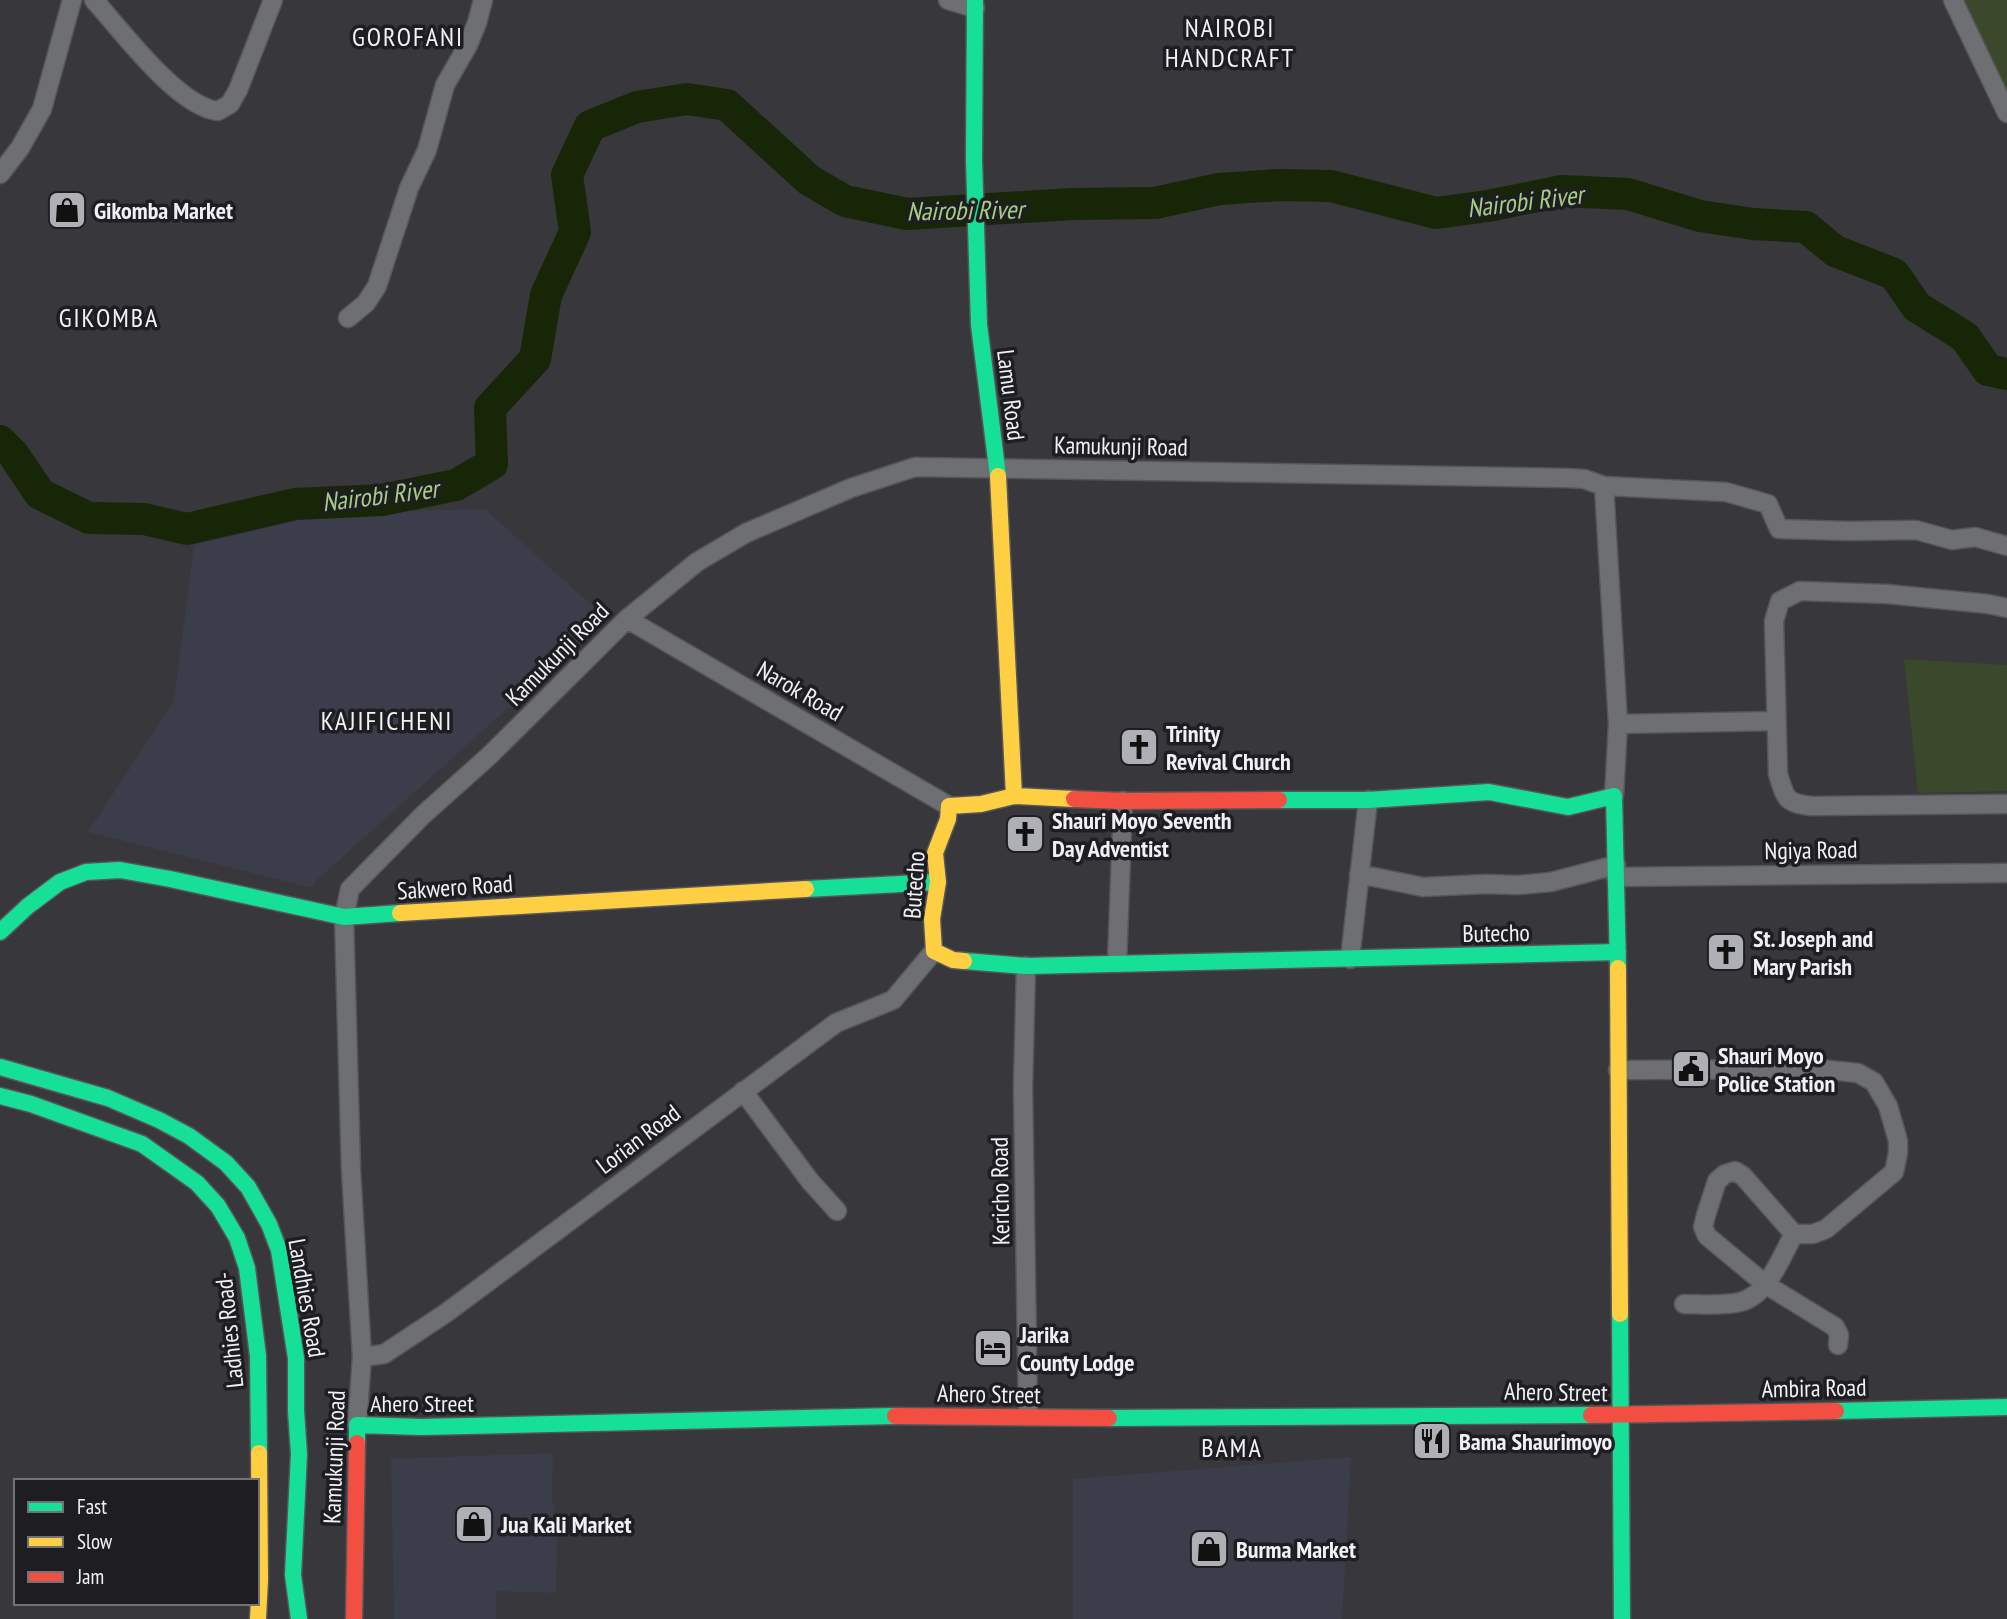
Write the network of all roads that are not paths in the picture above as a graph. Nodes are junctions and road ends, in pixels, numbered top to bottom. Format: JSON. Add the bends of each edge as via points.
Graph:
{"nodes":[{"id":1,"x":72,"y":0,"type":"edge"},
{"id":2,"x":94,"y":0,"type":"edge"},
{"id":3,"x":273,"y":0,"type":"edge"},
{"id":4,"x":483,"y":0,"type":"edge"},
{"id":5,"x":948,"y":0,"type":"edge"},
{"id":6,"x":1953,"y":0,"type":"edge"},
{"id":7,"x":975,"y":4,"type":"edge"},
{"id":8,"x":2007,"y":113,"type":"edge"},
{"id":9,"x":0,"y":174,"type":"edge"},
{"id":10,"x":348,"y":318,"type":"dead end"},
{"id":11,"x":998,"y":468,"type":"junction"},
{"id":12,"x":1604,"y":485,"type":"junction"},
{"id":13,"x":2007,"y":546,"type":"edge"},
{"id":14,"x":2007,"y":608,"type":"edge"},
{"id":15,"x":626,"y":619,"type":"junction"},
{"id":16,"x":1776,"y":721,"type":"junction"},
{"id":17,"x":1618,"y":724,"type":"junction"},
{"id":18,"x":1014,"y":796,"type":"junction"},
{"id":19,"x":1614,"y":796,"type":"junction"},
{"id":20,"x":1368,"y":800,"type":"junction"},
{"id":21,"x":1123,"y":801,"type":"junction"},
{"id":22,"x":2007,"y":804,"type":"edge"},
{"id":23,"x":949,"y":806,"type":"junction"},
{"id":24,"x":1616,"y":871,"type":"junction"},
{"id":25,"x":2007,"y":873,"type":"edge"},
{"id":26,"x":1359,"y":874,"type":"junction"},
{"id":27,"x":938,"y":882,"type":"junction"},
{"id":28,"x":344,"y":917,"type":"junction"},
{"id":29,"x":0,"y":932,"type":"edge"},
{"id":30,"x":934,"y":951,"type":"junction"},
{"id":31,"x":1618,"y":952,"type":"junction"},
{"id":32,"x":1350,"y":959,"type":"junction"},
{"id":33,"x":1117,"y":963,"type":"junction"},
{"id":34,"x":1026,"y":966,"type":"junction"},
{"id":35,"x":0,"y":1067,"type":"edge"},
{"id":36,"x":1618,"y":1070,"type":"junction"},
{"id":37,"x":743,"y":1091,"type":"junction"},
{"id":38,"x":0,"y":1096,"type":"edge"},
{"id":39,"x":838,"y":1211,"type":"dead end"},
{"id":40,"x":1794,"y":1234,"type":"junction"},
{"id":41,"x":1765,"y":1284,"type":"junction"},
{"id":42,"x":1684,"y":1304,"type":"dead end"},
{"id":43,"x":1838,"y":1345,"type":"dead end"},
{"id":44,"x":362,"y":1357,"type":"junction"},
{"id":45,"x":2007,"y":1407,"type":"edge"},
{"id":46,"x":1621,"y":1415,"type":"junction"},
{"id":47,"x":1028,"y":1416,"type":"junction"},
{"id":48,"x":357,"y":1425,"type":"junction"},
{"id":49,"x":259,"y":1600,"type":"edge"},
{"id":50,"x":299,"y":1619,"type":"edge"},
{"id":51,"x":355,"y":1619,"type":"edge"},
{"id":52,"x":1622,"y":1619,"type":"edge"}],
"edges":[{"from":1,"to":9,"type":"street","via":[[42,109]]},
{"from":2,"to":3,"type":"street","via":[[186,98],[218,111],[230,104],[237,90]]},
{"from":4,"to":10,"type":"street","via":[[468,45],[445,85],[427,150],[409,188],[377,286]]},
{"from":5,"to":7,"type":"street"},
{"from":6,"to":8,"type":"street"},
{"from":7,"to":11,"type":"street","name":"Lamu Road","via":[[979,325]]},
{"from":11,"to":12,"type":"street","name":"Kamukunji Road","via":[[1584,479]]},
{"from":11,"to":15,"type":"street","name":"Kamukunji Road","via":[[915,467],[851,488],[746,533],[697,562]]},
{"from":11,"to":18,"type":"street","name":"Lamu Road"},
{"from":12,"to":13,"type":"street","name":"Kamukunji Road","via":[[1726,492],[1768,504],[1779,529],[1916,530],[1952,540],[1975,537]]},
{"from":12,"to":17,"type":"street"},
{"from":14,"to":16,"type":"street","via":[[1887,594],[1800,591],[1780,601],[1774,621]]},
{"from":15,"to":23,"type":"street","name":"Narok Road"},
{"from":15,"to":28,"type":"street","name":"Kamukunji Road","via":[[350,889]]},
{"from":16,"to":17,"type":"street"},
{"from":16,"to":22,"type":"street","via":[[1778,774],[1784,795],[1793,804]]},
{"from":17,"to":19,"type":"street"},
{"from":18,"to":21,"type":"street"},
{"from":18,"to":23,"type":"street"},
{"from":19,"to":20,"type":"street","via":[[1568,807],[1489,792]]},
{"from":19,"to":24,"type":"street"},
{"from":20,"to":21,"type":"street"},
{"from":20,"to":26,"type":"street"},
{"from":21,"to":33,"type":"street"},
{"from":23,"to":27,"type":"street","name":"Butecho","via":[[935,853]]},
{"from":24,"to":25,"type":"street","name":"Ngiya Road"},
{"from":24,"to":26,"type":"street","name":"Ngiya Road","via":[[1518,885],[1423,887]]},
{"from":24,"to":31,"type":"street"},
{"from":26,"to":32,"type":"street"},
{"from":27,"to":28,"type":"street","name":"Sakwero Road"},
{"from":27,"to":30,"type":"street","name":"Butecho","via":[[932,919]]},
{"from":28,"to":29,"type":"street","name":"Sakwero Road","via":[[120,870],[86,872],[60,882]]},
{"from":28,"to":44,"type":"street","name":"Kamukunji Road"},
{"from":30,"to":34,"type":"street","name":"Butecho","via":[[953,960]]},
{"from":30,"to":37,"type":"street","name":"Lorian Road","via":[[893,1000],[836,1023]]},
{"from":31,"to":32,"type":"street","name":"Butecho"},
{"from":31,"to":36,"type":"street"},
{"from":32,"to":33,"type":"street","name":"Butecho"},
{"from":33,"to":34,"type":"street","name":"Butecho"},
{"from":34,"to":47,"type":"street","name":"Kericho Road","via":[[1023,1088]]},
{"from":35,"to":50,"type":"street","name":"Landhies Road","via":[[108,1098],[179,1130],[226,1163],[248,1186],[264,1215],[279,1250],[296,1358],[299,1454],[293,1575]]},
{"from":36,"to":40,"type":"street","via":[[1819,1069],[1858,1073],[1874,1082],[1888,1105],[1898,1141],[1894,1171],[1826,1229]]},
{"from":36,"to":46,"type":"street"},
{"from":37,"to":39,"type":"street"},
{"from":37,"to":44,"type":"street","name":"Lorian Road","via":[[446,1313],[384,1354]]},
{"from":38,"to":49,"type":"street","name":"Ladhies Road-","via":[[142,1144],[197,1183],[237,1238],[247,1268],[258,1356]]},
{"from":40,"to":41,"type":"street"},
{"from":40,"to":41,"type":"street","via":[[1744,1176],[1735,1171],[1717,1181],[1703,1227],[1707,1236]]},
{"from":41,"to":42,"type":"street","via":[[1739,1303]]},
{"from":41,"to":43,"type":"street","via":[[1835,1327]]},
{"from":44,"to":48,"type":"street","name":"Kamukunji Road"},
{"from":45,"to":46,"type":"street","name":"Ambira Road"},
{"from":46,"to":47,"type":"street","name":"Ahero Street"},
{"from":46,"to":52,"type":"street"},
{"from":47,"to":48,"type":"street","name":"Ahero Street"},
{"from":48,"to":51,"type":"street","name":"Kamukunji Road"}]}
